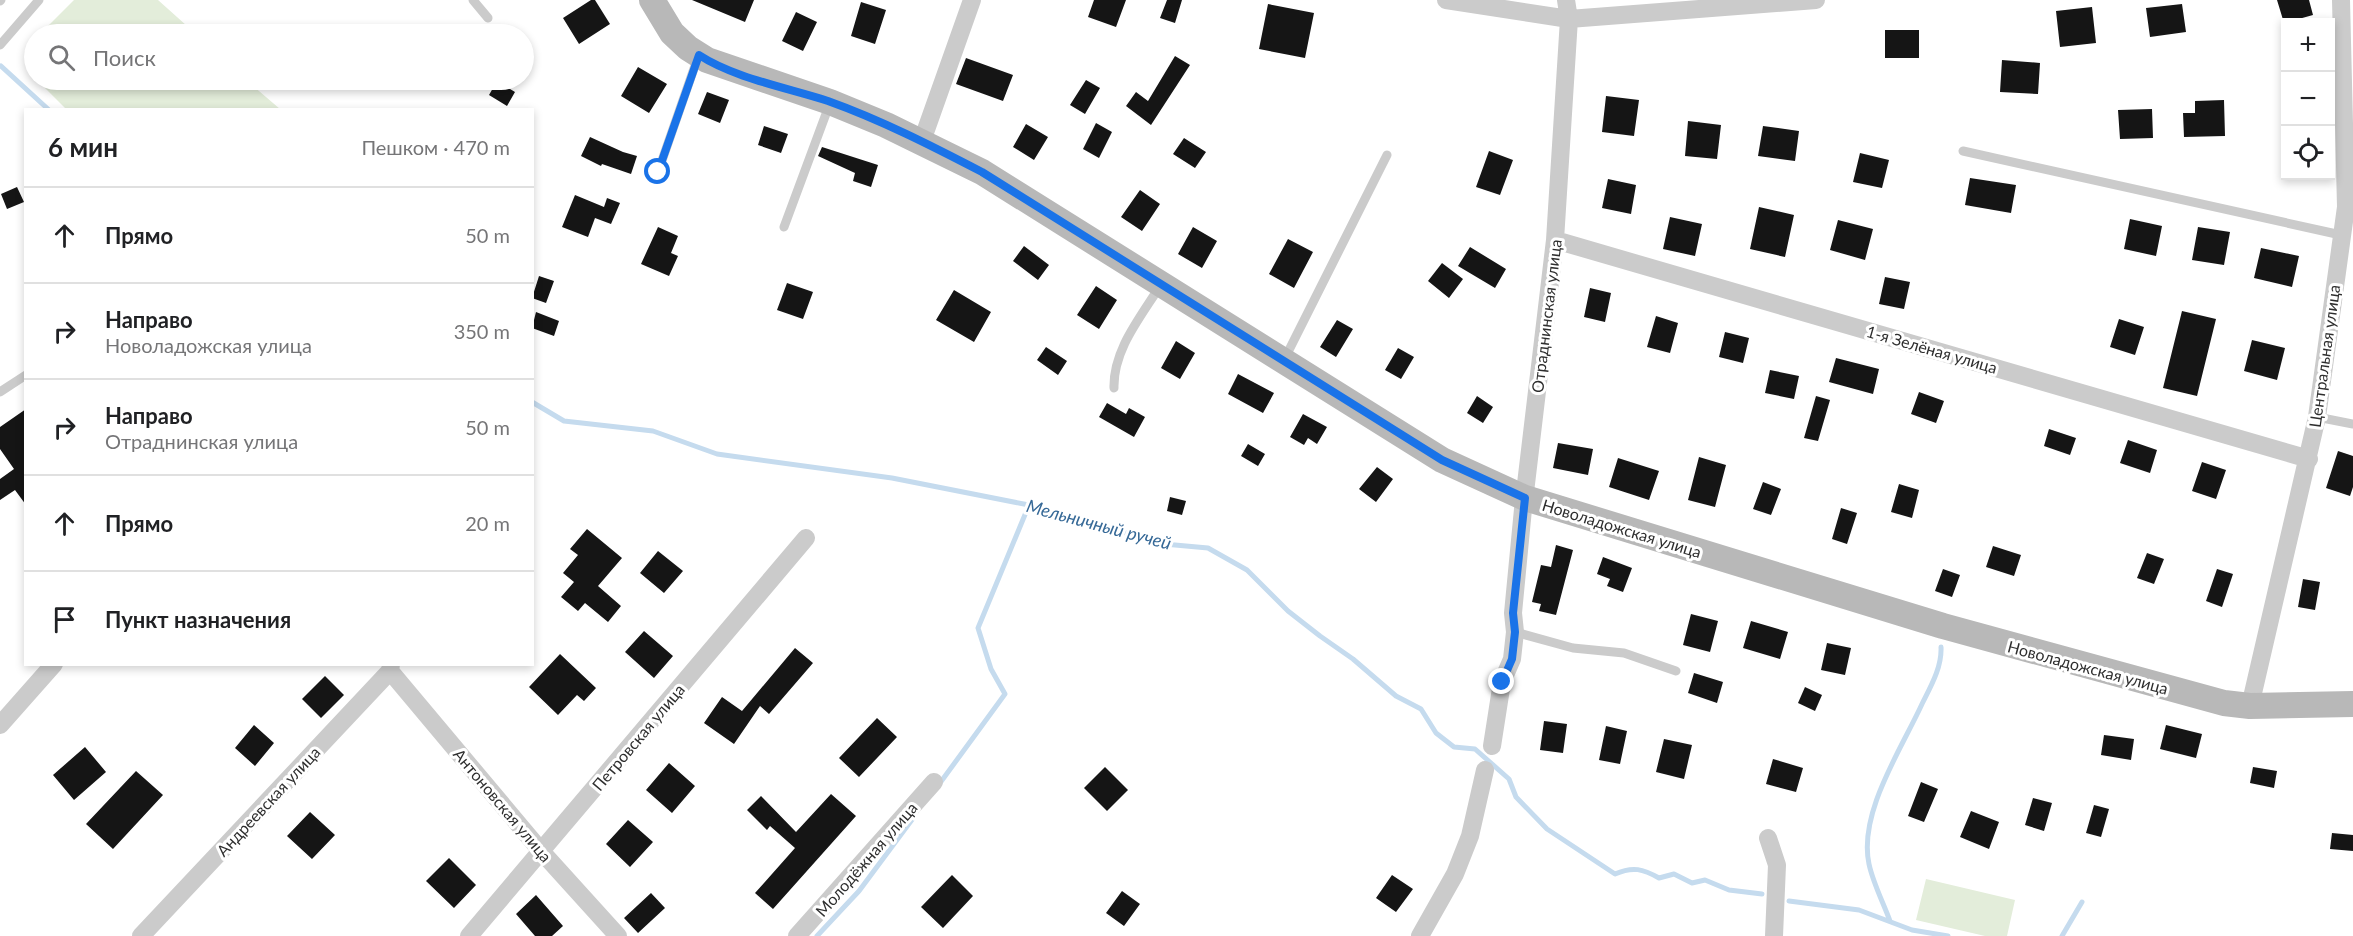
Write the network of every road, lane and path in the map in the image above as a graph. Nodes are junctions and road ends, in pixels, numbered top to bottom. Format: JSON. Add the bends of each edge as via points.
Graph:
{"nodes":[{"id":1,"x":39,"y":0,"type":"edge"},
{"id":2,"x":473,"y":0,"type":"edge"},
{"id":3,"x":652,"y":0,"type":"edge"},
{"id":4,"x":972,"y":0,"type":"edge"},
{"id":5,"x":1446,"y":0,"type":"edge"},
{"id":6,"x":1566,"y":0,"type":"edge"},
{"id":7,"x":1816,"y":0,"type":"edge"},
{"id":8,"x":2341,"y":0,"type":"edge"},
{"id":9,"x":488,"y":18,"type":"dead end"},
{"id":10,"x":1569,"y":19,"type":"junction"},
{"id":11,"x":0,"y":45,"type":"edge"},
{"id":12,"x":699,"y":55,"type":"junction"},
{"id":13,"x":830,"y":102,"type":"junction"},
{"id":14,"x":922,"y":141,"type":"junction"},
{"id":15,"x":1963,"y":151,"type":"dead end"},
{"id":16,"x":1387,"y":155,"type":"dead end"},
{"id":17,"x":658,"y":172,"type":"dead end"},
{"id":18,"x":2349,"y":206,"type":"edge"},
{"id":19,"x":784,"y":227,"type":"dead end"},
{"id":20,"x":2341,"y":235,"type":"junction"},
{"id":21,"x":1555,"y":240,"type":"junction"},
{"id":22,"x":1161,"y":285,"type":"junction"},
{"id":23,"x":1283,"y":362,"type":"junction"},
{"id":24,"x":24,"y":376,"type":"edge"},
{"id":25,"x":1114,"y":388,"type":"dead end"},
{"id":26,"x":0,"y":392,"type":"edge"},
{"id":27,"x":2317,"y":417,"type":"junction"},
{"id":28,"x":2353,"y":424,"type":"edge"},
{"id":29,"x":2309,"y":459,"type":"junction"},
{"id":30,"x":1525,"y":498,"type":"junction"},
{"id":31,"x":806,"y":538,"type":"dead end"},
{"id":32,"x":1515,"y":632,"type":"junction"},
{"id":33,"x":52,"y":666,"type":"edge"},
{"id":34,"x":390,"y":668,"type":"edge"},
{"id":35,"x":1676,"y":671,"type":"dead end"},
{"id":36,"x":2353,"y":704,"type":"edge"},
{"id":37,"x":2250,"y":706,"type":"junction"},
{"id":38,"x":0,"y":725,"type":"edge"},
{"id":39,"x":1492,"y":746,"type":"dead end"},
{"id":40,"x":1485,"y":770,"type":"dead end"},
{"id":41,"x":934,"y":782,"type":"dead end"},
{"id":42,"x":1768,"y":838,"type":"dead end"},
{"id":43,"x":541,"y":851,"type":"junction"},
{"id":44,"x":141,"y":936,"type":"edge"},
{"id":45,"x":469,"y":936,"type":"edge"},
{"id":46,"x":618,"y":936,"type":"edge"},
{"id":47,"x":798,"y":936,"type":"edge"},
{"id":48,"x":1420,"y":936,"type":"edge"},
{"id":49,"x":1774,"y":936,"type":"edge"}],
"edges":[{"from":1,"to":11,"type":"lane"},
{"from":2,"to":9,"type":"lane"},
{"from":3,"to":12,"type":"street","name":"Новоладожская улица","via":[[672,33]]},
{"from":4,"to":14,"type":"street"},
{"from":5,"to":10,"type":"street"},
{"from":6,"to":10,"type":"street","name":"Отраднинская улица"},
{"from":7,"to":10,"type":"street"},
{"from":8,"to":18,"type":"street","name":"Центральная улица"},
{"from":10,"to":21,"type":"street","name":"Отраднинская улица"},
{"from":12,"to":13,"type":"street","name":"Новоладожская улица"},
{"from":12,"to":17,"type":"lane"},
{"from":13,"to":14,"type":"street","name":"Новоладожская улица"},
{"from":13,"to":19,"type":"lane"},
{"from":14,"to":22,"type":"street","name":"Новоладожская улица","via":[[982,172]]},
{"from":15,"to":20,"type":"lane"},
{"from":16,"to":23,"type":"lane"},
{"from":18,"to":20,"type":"street","name":"Центральная улица"},
{"from":20,"to":27,"type":"street","name":"Центральная улица"},
{"from":21,"to":29,"type":"street","name":"1-я Зелёная улица"},
{"from":21,"to":30,"type":"street","name":"Отраднинская улица"},
{"from":22,"to":23,"type":"street","name":"Новоладожская улица"},
{"from":22,"to":25,"type":"lane","via":[[1118,357]]},
{"from":23,"to":30,"type":"street","name":"Новоладожская улица","via":[[1442,460]]},
{"from":24,"to":26,"type":"lane"},
{"from":27,"to":28,"type":"lane"},
{"from":27,"to":29,"type":"street","name":"Центральная улица"},
{"from":29,"to":37,"type":"street","name":"Центральная улица"},
{"from":30,"to":32,"type":"street","name":"Отраднинская улица","via":[[1513,613]]},
{"from":30,"to":37,"type":"street","name":"Новоладожская улица","via":[[2080,666],[2224,703]]},
{"from":31,"to":43,"type":"street","name":"Петровская улица"},
{"from":32,"to":35,"type":"lane","via":[[1573,648],[1624,653]]},
{"from":32,"to":39,"type":"street","name":"Отраднинская улица"},
{"from":33,"to":38,"type":"street"},
{"from":34,"to":43,"type":"street","name":"Антоновская улица"},
{"from":34,"to":44,"type":"street","name":"Андреевская улица"},
{"from":36,"to":37,"type":"street","name":"Новоладожская улица"},
{"from":40,"to":48,"type":"street","via":[[1463,855]]},
{"from":41,"to":47,"type":"street","name":"Молодёжная улица"},
{"from":42,"to":49,"type":"street","via":[[1777,865]]},
{"from":43,"to":45,"type":"street","name":"Петровская улица"},
{"from":43,"to":46,"type":"street","name":"Антоновская улица"}]}
